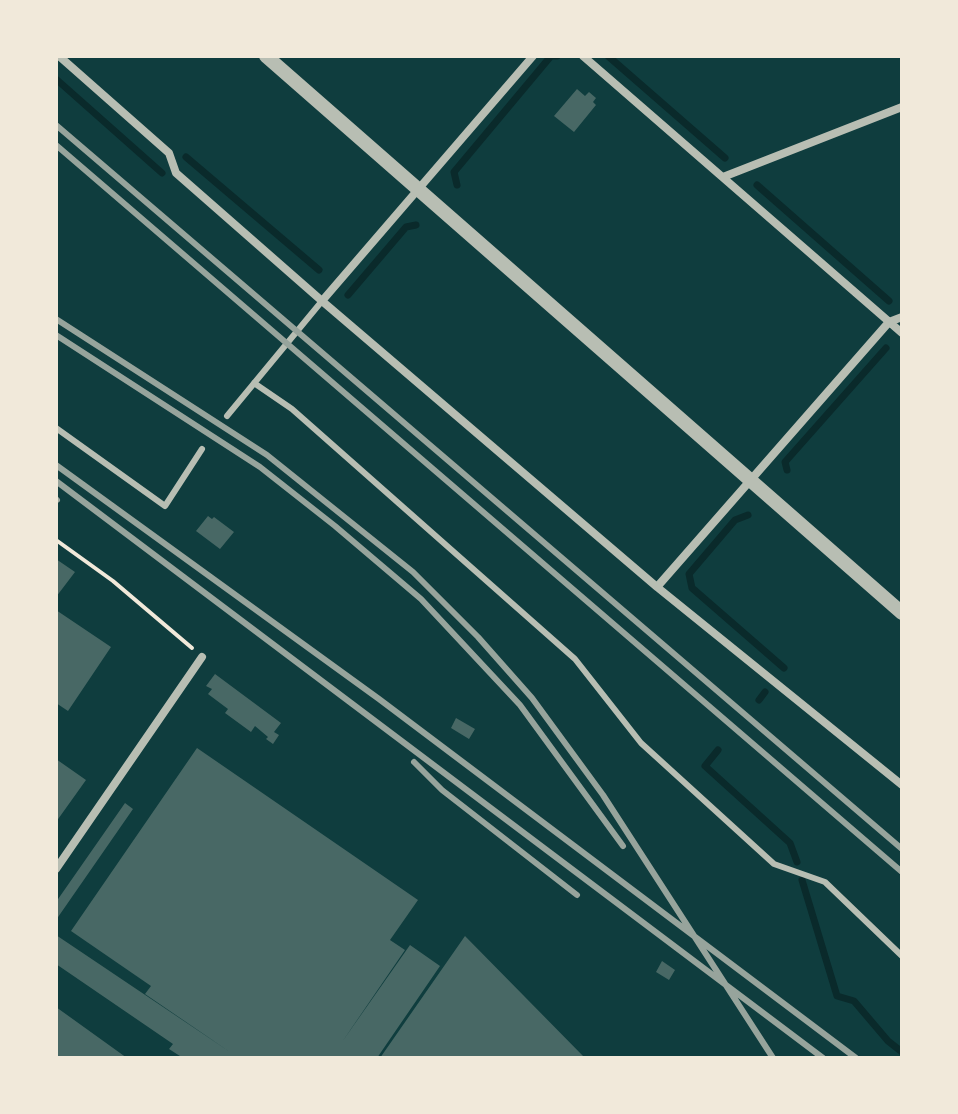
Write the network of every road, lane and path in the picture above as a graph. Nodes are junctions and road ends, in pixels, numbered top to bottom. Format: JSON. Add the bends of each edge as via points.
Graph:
{"nodes":[{"id":1,"x":59,"y":56,"type":"edge"},
{"id":2,"x":266,"y":56,"type":"edge"},
{"id":3,"x":533,"y":56,"type":"edge"},
{"id":4,"x":583,"y":56,"type":"edge"},
{"id":5,"x":902,"y":107,"type":"edge"},
{"id":6,"x":723,"y":177,"type":"junction"},
{"id":7,"x":418,"y":188,"type":"junction"},
{"id":8,"x":322,"y":301,"type":"junction"},
{"id":9,"x":902,"y":317,"type":"edge"},
{"id":10,"x":889,"y":322,"type":"junction"},
{"id":11,"x":902,"y":333,"type":"edge"},
{"id":12,"x":254,"y":383,"type":"junction"},
{"id":13,"x":227,"y":416,"type":"dead end"},
{"id":14,"x":56,"y":428,"type":"edge"},
{"id":15,"x":202,"y":449,"type":"dead end"},
{"id":16,"x":752,"y":481,"type":"junction"},
{"id":17,"x":56,"y":540,"type":"edge"},
{"id":18,"x":657,"y":587,"type":"junction"},
{"id":19,"x":902,"y":613,"type":"edge"},
{"id":20,"x":202,"y":657,"type":"joint"},
{"id":21,"x":902,"y":785,"type":"edge"},
{"id":22,"x":56,"y":869,"type":"edge"},
{"id":23,"x":902,"y":956,"type":"edge"}],
"edges":[{"from":1,"to":8,"type":"street","via":[[169,153],[176,173]]},
{"from":2,"to":7,"type":"street"},
{"from":3,"to":7,"type":"street"},
{"from":4,"to":6,"type":"street"},
{"from":5,"to":6,"type":"street"},
{"from":6,"to":10,"type":"street"},
{"from":7,"to":8,"type":"street"},
{"from":7,"to":16,"type":"street"},
{"from":8,"to":12,"type":"lane"},
{"from":8,"to":18,"type":"street"},
{"from":9,"to":10,"type":"street"},
{"from":10,"to":11,"type":"street"},
{"from":10,"to":16,"type":"street"},
{"from":12,"to":13,"type":"lane"},
{"from":12,"to":23,"type":"lane","via":[[292,409],[575,659],[641,743],[774,864],[825,882]]},
{"from":14,"to":15,"type":"lane","via":[[165,506]]},
{"from":16,"to":18,"type":"street"},
{"from":16,"to":19,"type":"street"},
{"from":17,"to":20,"type":"path"},
{"from":18,"to":21,"type":"street"},
{"from":20,"to":22,"type":"street"}]}
